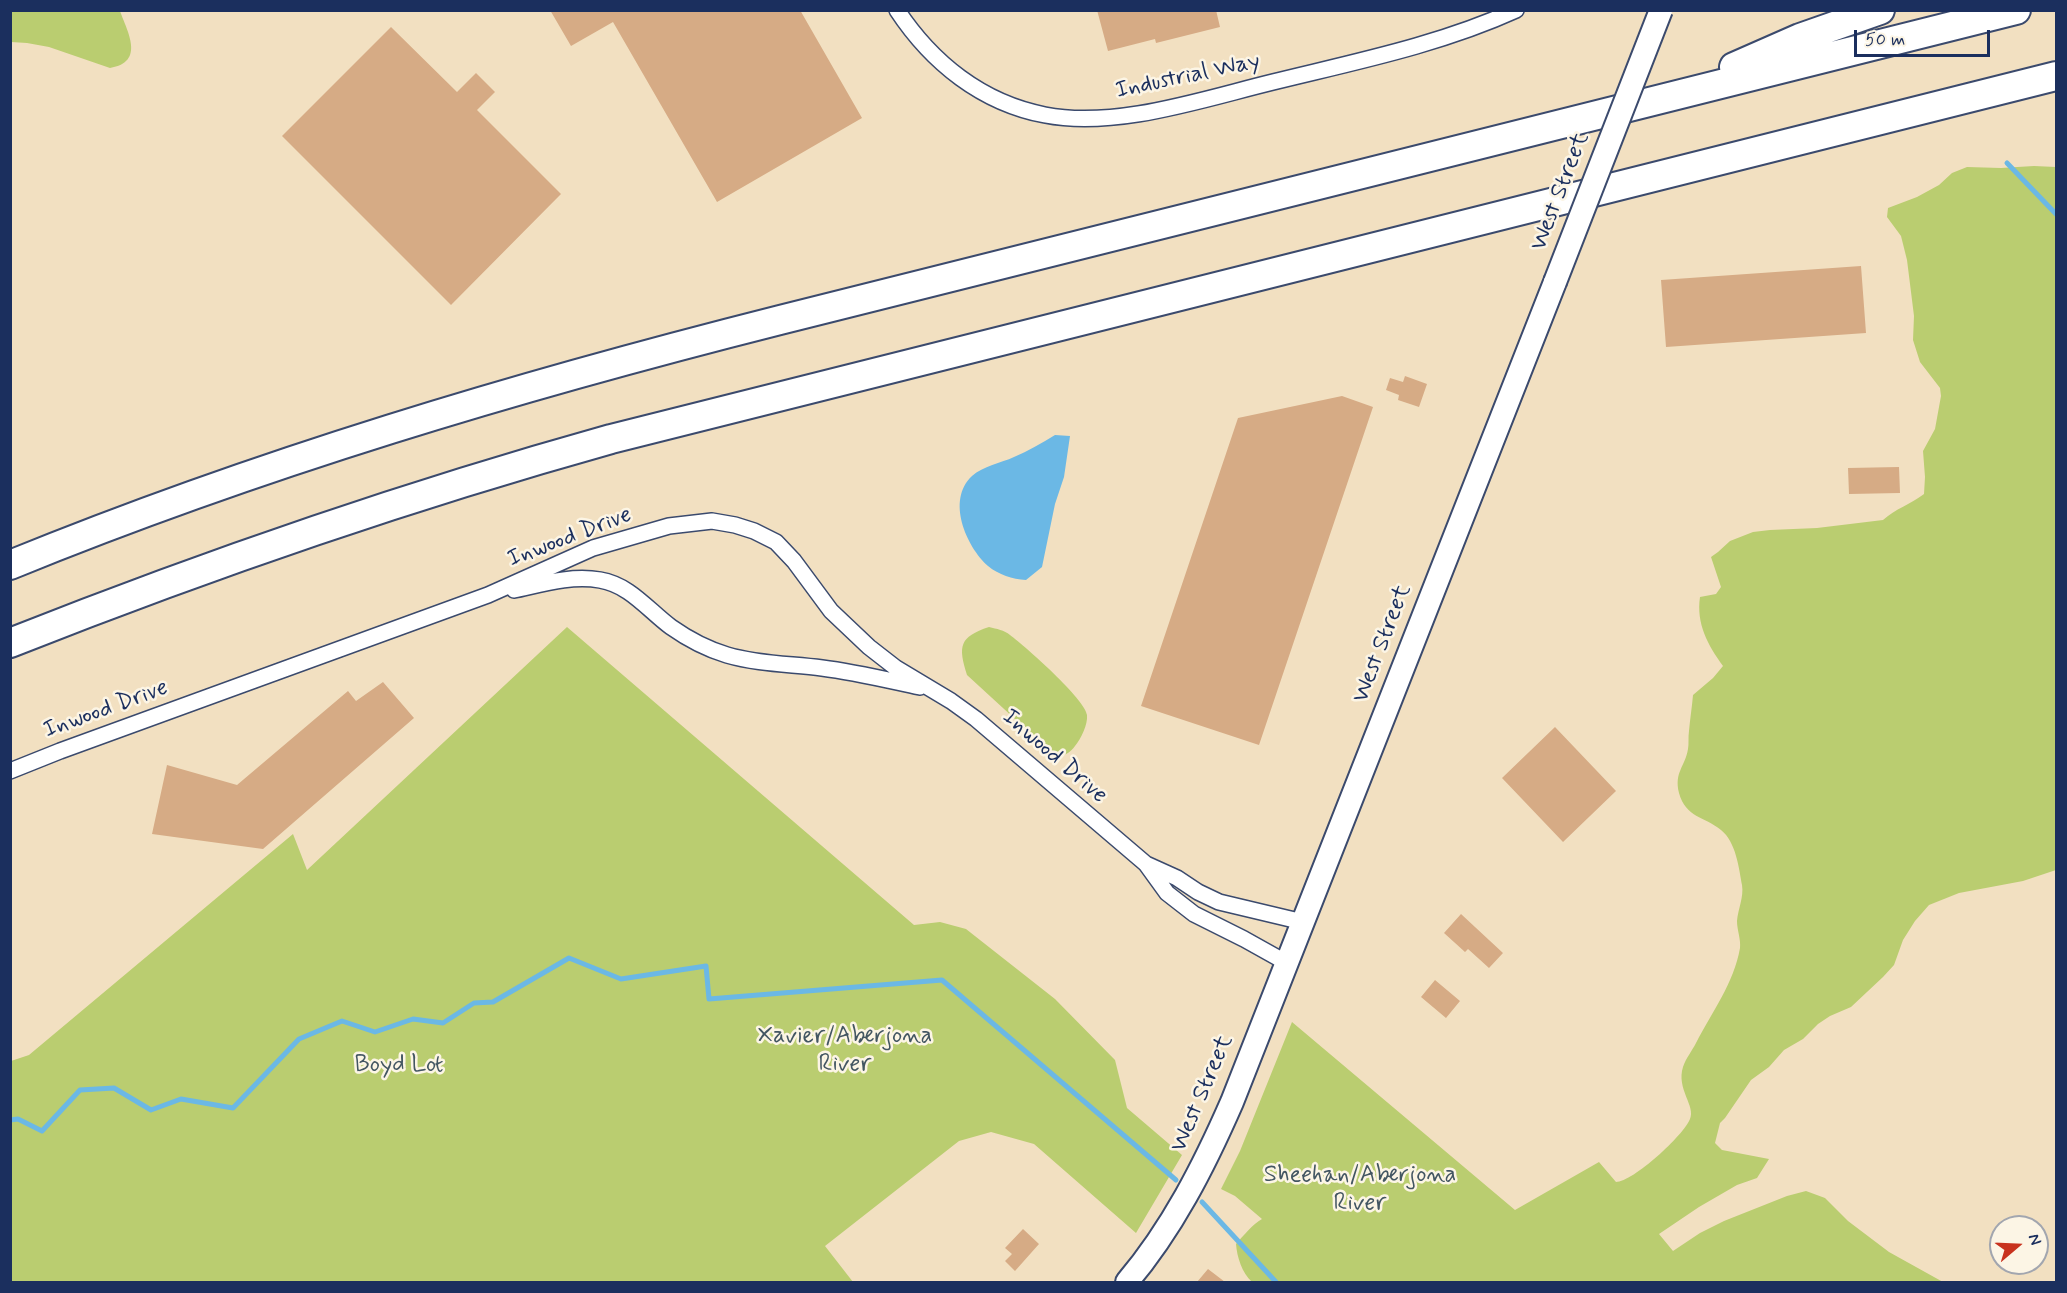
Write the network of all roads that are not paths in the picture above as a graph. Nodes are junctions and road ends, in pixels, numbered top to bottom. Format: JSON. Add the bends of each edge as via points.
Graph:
{"nodes":[{"id":1,"x":897,"y":10,"type":"edge"},
{"id":2,"x":1516,"y":10,"type":"edge"},
{"id":3,"x":1661,"y":10,"type":"edge"},
{"id":4,"x":1880,"y":10,"type":"edge"},
{"id":5,"x":2016,"y":10,"type":"edge"},
{"id":6,"x":2056,"y":76,"type":"edge"},
{"id":7,"x":1665,"y":98,"type":"junction"},
{"id":8,"x":10,"y":565,"type":"edge"},
{"id":9,"x":488,"y":596,"type":"junction"},
{"id":10,"x":10,"y":643,"type":"edge"},
{"id":11,"x":929,"y":689,"type":"junction"},
{"id":12,"x":10,"y":771,"type":"edge"},
{"id":13,"x":1146,"y":864,"type":"junction"},
{"id":14,"x":1303,"y":922,"type":"junction"},
{"id":15,"x":1287,"y":963,"type":"junction"},
{"id":16,"x":1127,"y":1282,"type":"edge"}],
"edges":[{"from":1,"to":2,"type":"street","name":"Industrial Way","via":[[937,59],[986,95],[1044,115],[1090,119],[1170,107],[1338,66],[1457,33]]},
{"from":3,"to":14,"type":"main road","name":"West Street","bridge":true},
{"from":4,"to":7,"type":"highway","via":[[1800,38]]},
{"from":5,"to":7,"type":"highway"},
{"from":6,"to":10,"type":"highway","via":[[611,439],[286,541]]},
{"from":7,"to":8,"type":"highway","via":[[588,370],[310,456]]},
{"from":9,"to":11,"type":"street","name":"Inwood Drive","via":[[569,579],[601,580],[635,596],[689,639],[728,655],[841,670]]},
{"from":9,"to":11,"type":"street","name":"Inwood Drive","via":[[593,548],[669,526],[728,523],[754,531],[782,547],[842,623],[896,668]]},
{"from":9,"to":12,"type":"street","name":"Inwood Drive"},
{"from":11,"to":13,"type":"street","name":"Inwood Drive","via":[[976,719]]},
{"from":13,"to":14,"type":"street","name":"Inwood Drive","via":[[1219,902]]},
{"from":13,"to":15,"type":"street","name":"Inwood Drive","via":[[1167,893],[1194,914]]},
{"from":14,"to":15,"type":"main road","name":"West Street"},
{"from":15,"to":16,"type":"main road","name":"West Street","via":[[1218,1134],[1154,1249]]}]}
